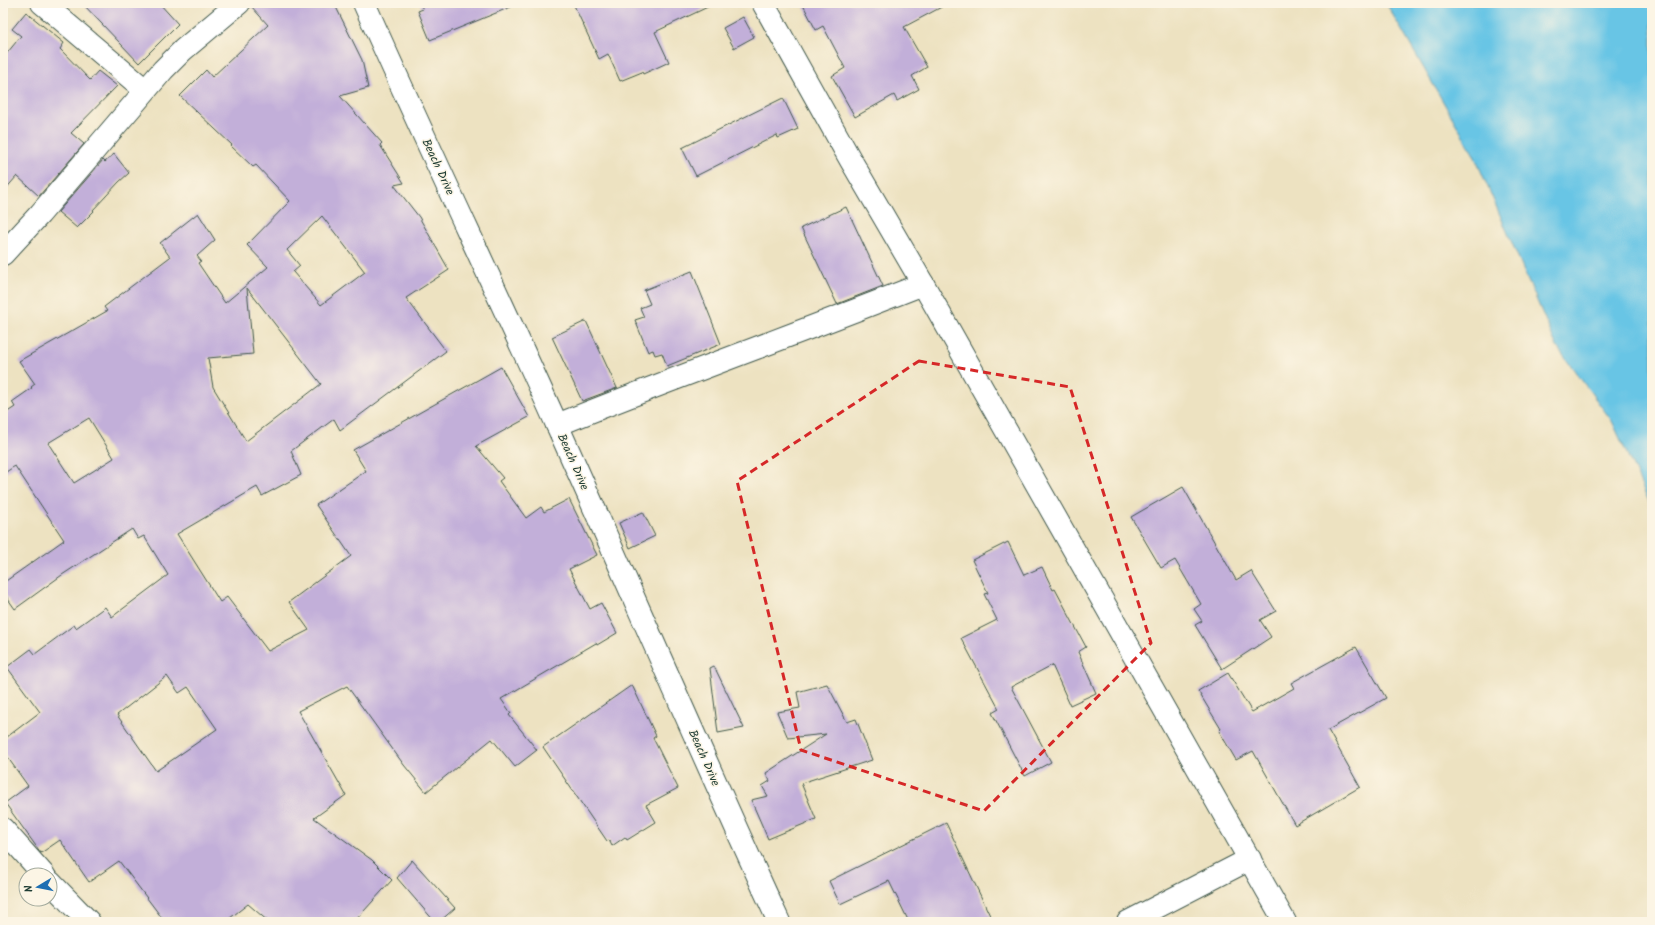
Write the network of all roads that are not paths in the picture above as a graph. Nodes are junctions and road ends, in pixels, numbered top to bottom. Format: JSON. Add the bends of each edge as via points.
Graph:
{"nodes":[{"id":1,"x":42,"y":3,"type":"edge"},
{"id":2,"x":239,"y":3,"type":"edge"},
{"id":3,"x":364,"y":3,"type":"edge"},
{"id":4,"x":763,"y":3,"type":"edge"},
{"id":5,"x":145,"y":90,"type":"junction"},
{"id":6,"x":3,"y":254,"type":"edge"},
{"id":7,"x":923,"y":284,"type":"junction"},
{"id":8,"x":556,"y":425,"type":"junction"},
{"id":9,"x":3,"y":829,"type":"edge"},
{"id":10,"x":1250,"y":859,"type":"junction"},
{"id":11,"x":37,"y":867,"type":"edge"},
{"id":12,"x":58,"y":890,"type":"edge"},
{"id":13,"x":89,"y":922,"type":"edge"},
{"id":14,"x":779,"y":922,"type":"edge"},
{"id":15,"x":1128,"y":922,"type":"edge"},
{"id":16,"x":1285,"y":922,"type":"edge"}],
"edges":[{"from":1,"to":5,"type":"street"},
{"from":2,"to":5,"type":"street","via":[[183,50]]},
{"from":3,"to":8,"type":"street","name":"Beach Drive"},
{"from":4,"to":7,"type":"street"},
{"from":5,"to":6,"type":"street"},
{"from":7,"to":8,"type":"street"},
{"from":7,"to":10,"type":"street"},
{"from":8,"to":14,"type":"street","name":"Beach Drive"},
{"from":9,"to":11,"type":"street"},
{"from":10,"to":15,"type":"street"},
{"from":10,"to":16,"type":"street"},
{"from":12,"to":13,"type":"street"}]}
